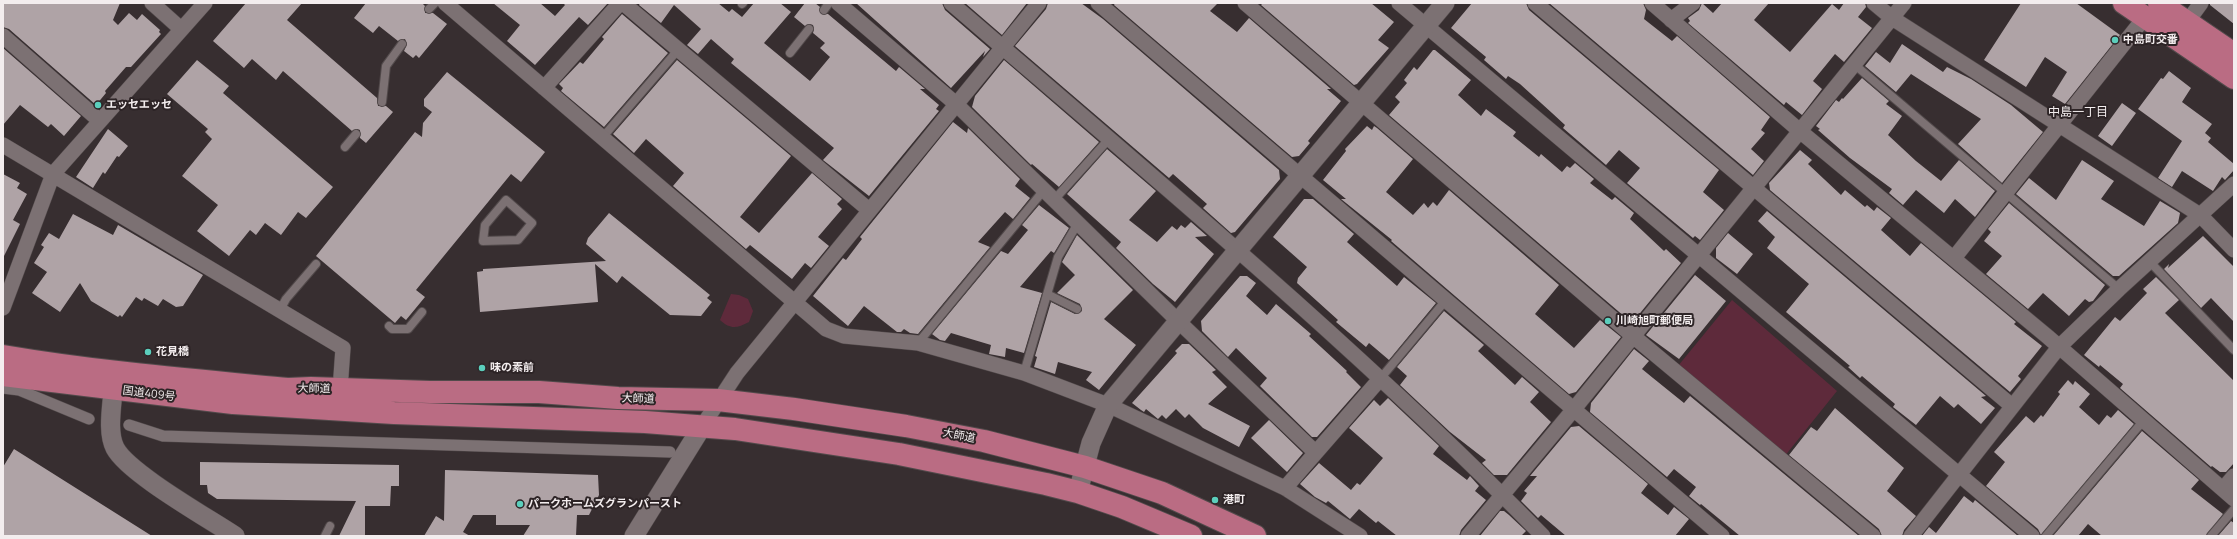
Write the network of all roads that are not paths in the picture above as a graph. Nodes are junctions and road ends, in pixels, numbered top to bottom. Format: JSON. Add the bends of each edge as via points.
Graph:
{"nodes":[{"id":1,"x":152,"y":3,"type":"edge"},
{"id":2,"x":205,"y":3,"type":"edge"},
{"id":3,"x":445,"y":3,"type":"edge"},
{"id":4,"x":622,"y":3,"type":"edge"},
{"id":5,"x":830,"y":3,"type":"edge"},
{"id":6,"x":838,"y":3,"type":"edge"},
{"id":7,"x":951,"y":3,"type":"edge"},
{"id":8,"x":1039,"y":3,"type":"edge"},
{"id":9,"x":1098,"y":3,"type":"edge"},
{"id":10,"x":1245,"y":3,"type":"edge"},
{"id":11,"x":1400,"y":3,"type":"edge"},
{"id":12,"x":1446,"y":3,"type":"edge"},
{"id":13,"x":1535,"y":3,"type":"edge"},
{"id":14,"x":1652,"y":3,"type":"edge"},
{"id":15,"x":1693,"y":3,"type":"edge"},
{"id":16,"x":1874,"y":3,"type":"edge"},
{"id":17,"x":1904,"y":3,"type":"edge"},
{"id":18,"x":2124,"y":3,"type":"edge"},
{"id":19,"x":2201,"y":3,"type":"edge"},
{"id":20,"x":824,"y":10,"type":"dead end"},
{"id":21,"x":2152,"y":10,"type":"edge"},
{"id":22,"x":1892,"y":18,"type":"junction"},
{"id":23,"x":1671,"y":20,"type":"junction"},
{"id":24,"x":1426,"y":26,"type":"junction"},
{"id":25,"x":182,"y":29,"type":"junction"},
{"id":26,"x":809,"y":29,"type":"dead end"},
{"id":27,"x":2181,"y":30,"type":"junction"},
{"id":28,"x":3,"y":36,"type":"edge"},
{"id":29,"x":402,"y":44,"type":"dead end"},
{"id":30,"x":1002,"y":48,"type":"junction"},
{"id":31,"x":678,"y":50,"type":"junction"},
{"id":32,"x":790,"y":53,"type":"dead end"},
{"id":33,"x":2234,"y":54,"type":"edge"},
{"id":34,"x":1855,"y":65,"type":"junction"},
{"id":35,"x":2234,"y":78,"type":"edge"},
{"id":36,"x":544,"y":88,"type":"junction"},
{"id":37,"x":382,"y":102,"type":"dead end"},
{"id":38,"x":956,"y":104,"type":"junction"},
{"id":39,"x":1362,"y":104,"type":"junction"},
{"id":40,"x":100,"y":121,"type":"junction"},
{"id":41,"x":2058,"y":126,"type":"junction"},
{"id":42,"x":1801,"y":132,"type":"junction"},
{"id":43,"x":356,"y":134,"type":"dead end"},
{"id":44,"x":602,"y":138,"type":"junction"},
{"id":45,"x":1109,"y":140,"type":"junction"},
{"id":46,"x":3,"y":145,"type":"edge"},
{"id":47,"x":344,"y":147,"type":"dead end"},
{"id":48,"x":53,"y":174,"type":"junction"},
{"id":49,"x":1302,"y":176,"type":"junction"},
{"id":50,"x":2234,"y":184,"type":"edge"},
{"id":51,"x":1754,"y":189,"type":"junction"},
{"id":52,"x":2006,"y":192,"type":"junction"},
{"id":53,"x":1049,"y":195,"type":"junction"},
{"id":54,"x":868,"y":210,"type":"junction"},
{"id":55,"x":2200,"y":215,"type":"junction"},
{"id":56,"x":1078,"y":223,"type":"junction"},
{"id":57,"x":483,"y":241,"type":"joint"},
{"id":58,"x":2234,"y":250,"type":"edge"},
{"id":59,"x":1238,"y":251,"type":"junction"},
{"id":60,"x":1700,"y":255,"type":"junction"},
{"id":61,"x":1954,"y":258,"type":"junction"},
{"id":62,"x":2150,"y":262,"type":"junction"},
{"id":63,"x":316,"y":264,"type":"dead end"},
{"id":64,"x":2119,"y":289,"type":"junction"},
{"id":65,"x":6,"y":290,"type":"edge"},
{"id":66,"x":1047,"y":294,"type":"junction"},
{"id":67,"x":1446,"y":300,"type":"junction"},
{"id":68,"x":794,"y":303,"type":"junction"},
{"id":69,"x":3,"y":308,"type":"edge"},
{"id":70,"x":1077,"y":309,"type":"dead end"},
{"id":71,"x":280,"y":310,"type":"junction"},
{"id":72,"x":422,"y":312,"type":"dead end"},
{"id":73,"x":1178,"y":321,"type":"junction"},
{"id":74,"x":389,"y":326,"type":"dead end"},
{"id":75,"x":1633,"y":336,"type":"junction"},
{"id":76,"x":918,"y":343,"type":"junction"},
{"id":77,"x":2059,"y":347,"type":"junction"},
{"id":78,"x":2234,"y":350,"type":"edge"},
{"id":79,"x":3,"y":356,"type":"edge"},
{"id":80,"x":1024,"y":373,"type":"junction"},
{"id":81,"x":3,"y":375,"type":"edge"},
{"id":82,"x":1380,"y":379,"type":"junction"},
{"id":83,"x":3,"y":388,"type":"edge"},
{"id":84,"x":114,"y":390,"type":"junction"},
{"id":85,"x":340,"y":390,"type":"junction"},
{"id":86,"x":185,"y":398,"type":"joint"},
{"id":87,"x":718,"y":400,"type":"junction"},
{"id":88,"x":1108,"y":405,"type":"junction"},
{"id":89,"x":2012,"y":406,"type":"junction"},
{"id":90,"x":1574,"y":409,"type":"junction"},
{"id":91,"x":89,"y":419,"type":"dead end"},
{"id":92,"x":2144,"y":420,"type":"junction"},
{"id":93,"x":130,"y":425,"type":"dead end"},
{"id":94,"x":703,"y":425,"type":"junction"},
{"id":95,"x":670,"y":452,"type":"dead end"},
{"id":96,"x":1315,"y":452,"type":"junction"},
{"id":97,"x":1085,"y":467,"type":"junction"},
{"id":98,"x":1960,"y":475,"type":"junction"},
{"id":99,"x":2234,"y":476,"type":"edge"},
{"id":100,"x":1285,"y":488,"type":"junction"},
{"id":101,"x":1078,"y":492,"type":"junction"},
{"id":102,"x":2228,"y":494,"type":"edge"},
{"id":103,"x":1503,"y":495,"type":"junction"},
{"id":104,"x":2234,"y":509,"type":"edge"},
{"id":105,"x":330,"y":526,"type":"dead end"},
{"id":106,"x":235,"y":536,"type":"edge"},
{"id":107,"x":325,"y":536,"type":"edge"},
{"id":108,"x":634,"y":536,"type":"edge"},
{"id":109,"x":1191,"y":536,"type":"edge"},
{"id":110,"x":1254,"y":536,"type":"edge"},
{"id":111,"x":1360,"y":536,"type":"edge"},
{"id":112,"x":1468,"y":536,"type":"edge"},
{"id":113,"x":1543,"y":536,"type":"edge"},
{"id":114,"x":1722,"y":536,"type":"edge"},
{"id":115,"x":1874,"y":536,"type":"edge"},
{"id":116,"x":1911,"y":536,"type":"edge"},
{"id":117,"x":2032,"y":536,"type":"edge"},
{"id":118,"x":2046,"y":536,"type":"edge"},
{"id":119,"x":2211,"y":536,"type":"edge"}],
"edges":[{"from":1,"to":25,"type":"street"},
{"from":2,"to":25,"type":"street"},
{"from":3,"to":36,"type":"street"},
{"from":4,"to":31,"type":"street"},
{"from":4,"to":36,"type":"street"},
{"from":5,"to":20,"type":"lane"},
{"from":6,"to":38,"type":"street"},
{"from":7,"to":30,"type":"street"},
{"from":8,"to":30,"type":"street"},
{"from":9,"to":49,"type":"street"},
{"from":10,"to":39,"type":"street"},
{"from":11,"to":24,"type":"street"},
{"from":12,"to":24,"type":"street"},
{"from":13,"to":51,"type":"street"},
{"from":14,"to":23,"type":"street"},
{"from":15,"to":23,"type":"street"},
{"from":16,"to":22,"type":"street"},
{"from":17,"to":22,"type":"street"},
{"from":18,"to":21,"type":"highway"},
{"from":19,"to":27,"type":"street"},
{"from":21,"to":27,"type":"highway"},
{"from":21,"to":41,"type":"street"},
{"from":22,"to":34,"type":"street"},
{"from":22,"to":41,"type":"street"},
{"from":23,"to":42,"type":"street"},
{"from":24,"to":39,"type":"street"},
{"from":24,"to":60,"type":"street"},
{"from":25,"to":40,"type":"street"},
{"from":26,"to":32,"type":"lane"},
{"from":27,"to":33,"type":"highway"},
{"from":27,"to":35,"type":"highway"},
{"from":28,"to":40,"type":"street"},
{"from":29,"to":37,"type":"lane","via":[[386,66]]},
{"from":30,"to":38,"type":"street"},
{"from":30,"to":45,"type":"street"},
{"from":31,"to":44,"type":"lane"},
{"from":31,"to":54,"type":"street"},
{"from":34,"to":42,"type":"street"},
{"from":34,"to":52,"type":"lane"},
{"from":36,"to":44,"type":"street"},
{"from":38,"to":53,"type":"street"},
{"from":38,"to":54,"type":"street"},
{"from":39,"to":49,"type":"street"},
{"from":39,"to":75,"type":"street"},
{"from":40,"to":48,"type":"street"},
{"from":41,"to":52,"type":"street"},
{"from":41,"to":55,"type":"street"},
{"from":42,"to":51,"type":"street"},
{"from":42,"to":61,"type":"street"},
{"from":43,"to":47,"type":"lane"},
{"from":44,"to":68,"type":"street"},
{"from":45,"to":53,"type":"lane"},
{"from":45,"to":59,"type":"street"},
{"from":46,"to":48,"type":"street"},
{"from":48,"to":65,"type":"street"},
{"from":48,"to":71,"type":"street"},
{"from":49,"to":59,"type":"street"},
{"from":49,"to":67,"type":"street"},
{"from":50,"to":55,"type":"street"},
{"from":51,"to":60,"type":"street"},
{"from":51,"to":89,"type":"street"},
{"from":52,"to":61,"type":"street"},
{"from":52,"to":64,"type":"lane"},
{"from":53,"to":56,"type":"street"},
{"from":53,"to":76,"type":"lane"},
{"from":54,"to":68,"type":"street"},
{"from":55,"to":58,"type":"street"},
{"from":55,"to":62,"type":"street"},
{"from":56,"to":66,"type":"lane","via":[[1058,257]]},
{"from":56,"to":73,"type":"street"},
{"from":57,"to":57,"type":"lane","via":[[485,225],[506,200],[532,223],[518,240]]},
{"from":59,"to":73,"type":"street"},
{"from":59,"to":82,"type":"street"},
{"from":60,"to":75,"type":"street"},
{"from":60,"to":98,"type":"street"},
{"from":61,"to":77,"type":"street"},
{"from":62,"to":64,"type":"street"},
{"from":62,"to":78,"type":"lane"},
{"from":63,"to":71,"type":"lane","via":[[286,299]]},
{"from":64,"to":77,"type":"street"},
{"from":65,"to":69,"type":"street"},
{"from":66,"to":70,"type":"lane"},
{"from":66,"to":80,"type":"lane"},
{"from":67,"to":82,"type":"lane"},
{"from":67,"to":90,"type":"street"},
{"from":68,"to":76,"type":"street","via":[[826,329],[844,336]]},
{"from":68,"to":87,"type":"street"},
{"from":71,"to":85,"type":"street","via":[[343,348]]},
{"from":72,"to":74,"type":"lane","via":[[408,329],[392,329]]},
{"from":73,"to":88,"type":"street"},
{"from":73,"to":96,"type":"street"},
{"from":75,"to":90,"type":"street"},
{"from":75,"to":115,"type":"street"},
{"from":76,"to":80,"type":"street"},
{"from":77,"to":89,"type":"street"},
{"from":77,"to":92,"type":"street"},
{"from":79,"to":85,"type":"highway","name":"大師道","via":[[203,381],[288,389]]},
{"from":80,"to":88,"type":"street"},
{"from":81,"to":84,"type":"highway"},
{"from":82,"to":96,"type":"street"},
{"from":82,"to":103,"type":"street"},
{"from":83,"to":91,"type":"street","via":[[19,390]]},
{"from":84,"to":86,"type":"highway","name":"国道409号"},
{"from":84,"to":106,"type":"street","via":[[111,425],[114,447],[123,460]]},
{"from":85,"to":87,"type":"highway","name":"大師道","via":[[539,392],[618,398]]},
{"from":86,"to":94,"type":"highway","name":"大師道","via":[[318,409]]},
{"from":87,"to":94,"type":"street"},
{"from":87,"to":97,"type":"highway","name":"大師道","via":[[906,426],[984,441]]},
{"from":88,"to":97,"type":"street","via":[[1091,443]]},
{"from":88,"to":100,"type":"street"},
{"from":89,"to":98,"type":"street"},
{"from":90,"to":103,"type":"street"},
{"from":90,"to":114,"type":"street"},
{"from":92,"to":102,"type":"street"},
{"from":92,"to":118,"type":"lane"},
{"from":93,"to":95,"type":"street","via":[[163,436]]},
{"from":94,"to":101,"type":"highway","name":"大師道","via":[[899,454]]},
{"from":94,"to":108,"type":"street"},
{"from":96,"to":100,"type":"street"},
{"from":97,"to":101,"type":"street"},
{"from":97,"to":110,"type":"highway","name":"大師道","via":[[1162,493]]},
{"from":98,"to":116,"type":"street"},
{"from":98,"to":117,"type":"street"},
{"from":99,"to":102,"type":"street"},
{"from":100,"to":111,"type":"street"},
{"from":101,"to":109,"type":"highway","name":"大師道"},
{"from":103,"to":112,"type":"street"},
{"from":103,"to":113,"type":"street"},
{"from":104,"to":119,"type":"lane"},
{"from":105,"to":107,"type":"lane"}]}
